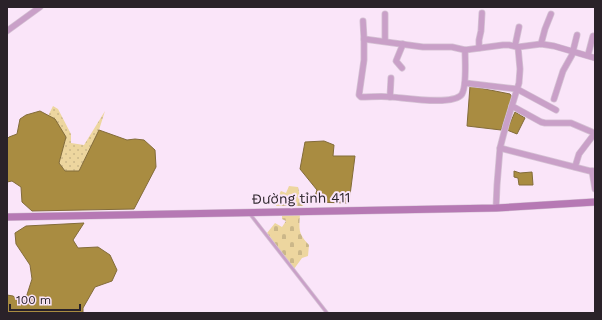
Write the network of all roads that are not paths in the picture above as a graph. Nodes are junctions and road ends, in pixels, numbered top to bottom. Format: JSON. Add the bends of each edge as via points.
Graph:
{"nodes":[{"id":1,"x":40,"y":7,"type":"edge"},
{"id":2,"x":384,"y":14,"type":"dead end"},
{"id":3,"x":482,"y":14,"type":"dead end"},
{"id":4,"x":551,"y":14,"type":"dead end"},
{"id":5,"x":363,"y":20,"type":"dead end"},
{"id":6,"x":519,"y":27,"type":"dead end"},
{"id":7,"x":7,"y":30,"type":"edge"},
{"id":8,"x":577,"y":35,"type":"dead end"},
{"id":9,"x":593,"y":36,"type":"dead end"},
{"id":10,"x":364,"y":39,"type":"junction"},
{"id":11,"x":385,"y":41,"type":"junction"},
{"id":12,"x":403,"y":44,"type":"junction"},
{"id":13,"x":541,"y":44,"type":"junction"},
{"id":14,"x":517,"y":46,"type":"junction"},
{"id":15,"x":479,"y":48,"type":"junction"},
{"id":16,"x":465,"y":50,"type":"junction"},
{"id":17,"x":573,"y":52,"type":"junction"},
{"id":18,"x":588,"y":55,"type":"junction"},
{"id":19,"x":595,"y":58,"type":"edge"},
{"id":20,"x":402,"y":68,"type":"dead end"},
{"id":21,"x":391,"y":78,"type":"dead end"},
{"id":22,"x":465,"y":83,"type":"junction"},
{"id":23,"x":517,"y":89,"type":"junction"},
{"id":24,"x":390,"y":97,"type":"junction"},
{"id":25,"x":554,"y":99,"type":"dead end"},
{"id":26,"x":512,"y":106,"type":"junction"},
{"id":27,"x":556,"y":110,"type":"dead end"},
{"id":28,"x":595,"y":134,"type":"edge"},
{"id":29,"x":500,"y":148,"type":"junction"},
{"id":30,"x":575,"y":167,"type":"junction"},
{"id":31,"x":593,"y":171,"type":"edge"},
{"id":32,"x":595,"y":189,"type":"edge"},
{"id":33,"x":595,"y":202,"type":"edge"},
{"id":34,"x":496,"y":208,"type":"junction"},
{"id":35,"x":248,"y":212,"type":"junction"},
{"id":36,"x":7,"y":217,"type":"edge"},
{"id":37,"x":326,"y":313,"type":"edge"}],
"edges":[{"from":1,"to":7,"type":"street"},
{"from":2,"to":11,"type":"street"},
{"from":3,"to":15,"type":"street"},
{"from":4,"to":13,"type":"street"},
{"from":5,"to":10,"type":"street"},
{"from":6,"to":14,"type":"street"},
{"from":8,"to":17,"type":"street"},
{"from":9,"to":18,"type":"street"},
{"from":10,"to":11,"type":"street"},
{"from":10,"to":24,"type":"street","via":[[359,95]]},
{"from":11,"to":12,"type":"street"},
{"from":12,"to":16,"type":"street"},
{"from":12,"to":20,"type":"street","via":[[396,61]]},
{"from":13,"to":14,"type":"street"},
{"from":13,"to":17,"type":"street"},
{"from":14,"to":15,"type":"street"},
{"from":14,"to":23,"type":"street","via":[[520,69]]},
{"from":15,"to":16,"type":"street"},
{"from":16,"to":22,"type":"street"},
{"from":17,"to":18,"type":"street"},
{"from":17,"to":25,"type":"street"},
{"from":18,"to":19,"type":"street"},
{"from":21,"to":24,"type":"street"},
{"from":22,"to":23,"type":"street"},
{"from":22,"to":24,"type":"street","via":[[462,95],[447,100]]},
{"from":23,"to":26,"type":"street"},
{"from":23,"to":27,"type":"street"},
{"from":26,"to":28,"type":"street","via":[[541,122],[571,123]]},
{"from":26,"to":29,"type":"street"},
{"from":28,"to":30,"type":"street","via":[[580,154]]},
{"from":29,"to":30,"type":"street"},
{"from":29,"to":34,"type":"street"},
{"from":30,"to":31,"type":"street"},
{"from":31,"to":32,"type":"street"},
{"from":33,"to":34,"type":"main road","name":"Đường tỉnh 411"},
{"from":34,"to":35,"type":"main road","name":"Đường tỉnh 411"},
{"from":35,"to":36,"type":"main road","name":"Đường tỉnh 411"},
{"from":35,"to":37,"type":"lane"}]}
